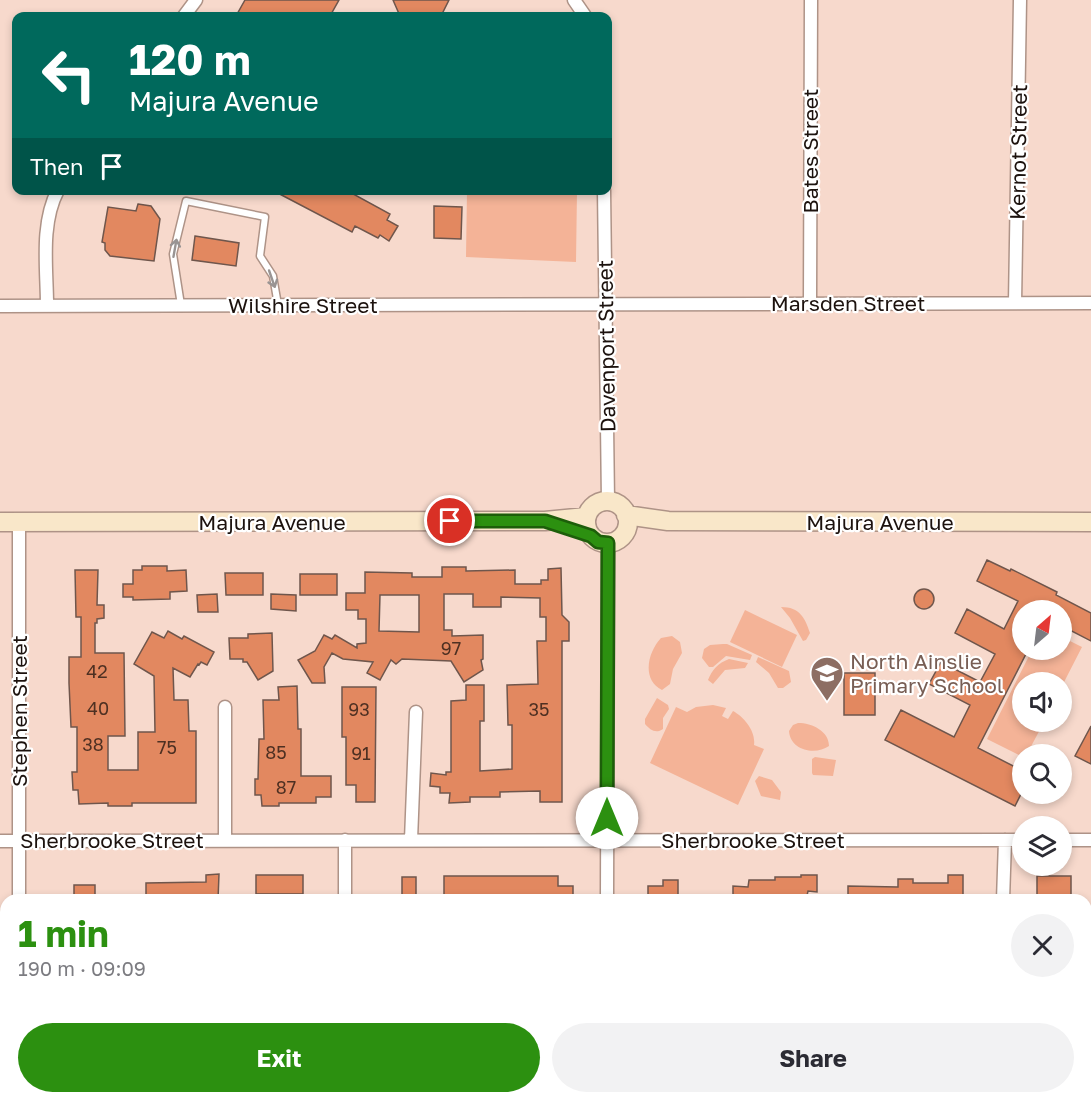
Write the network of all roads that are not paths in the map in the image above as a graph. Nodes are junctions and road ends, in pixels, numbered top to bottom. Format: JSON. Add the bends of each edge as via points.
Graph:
{"nodes":[{"id":1,"x":811,"y":0,"type":"edge"},
{"id":2,"x":1020,"y":0,"type":"edge"},
{"id":3,"x":56,"y":195,"type":"edge"},
{"id":4,"x":604,"y":195,"type":"edge"},
{"id":5,"x":810,"y":303,"type":"junction"},
{"id":6,"x":1015,"y":303,"type":"junction"},
{"id":7,"x":1091,"y":303,"type":"edge"},
{"id":8,"x":47,"y":305,"type":"junction"},
{"id":9,"x":181,"y":305,"type":"junction"},
{"id":10,"x":279,"y":305,"type":"junction"},
{"id":11,"x":606,"y":305,"type":"junction"},
{"id":12,"x":0,"y":306,"type":"edge"},
{"id":13,"x":608,"y":501,"type":"junction"},
{"id":14,"x":586,"y":517,"type":"junction"},
{"id":15,"x":545,"y":521,"type":"junction"},
{"id":16,"x":0,"y":522,"type":"edge"},
{"id":17,"x":19,"y":522,"type":"junction"},
{"id":18,"x":1091,"y":522,"type":"edge"},
{"id":19,"x":626,"y":523,"type":"junction"},
{"id":20,"x":591,"y":536,"type":"junction"},
{"id":21,"x":608,"y":543,"type":"junction"},
{"id":22,"x":225,"y":707,"type":"dead end"},
{"id":23,"x":416,"y":712,"type":"dead end"},
{"id":24,"x":225,"y":840,"type":"junction"},
{"id":25,"x":345,"y":840,"type":"junction"},
{"id":26,"x":411,"y":840,"type":"junction"},
{"id":27,"x":607,"y":840,"type":"junction"},
{"id":28,"x":1005,"y":840,"type":"junction"},
{"id":29,"x":1012,"y":840,"type":"edge"},
{"id":30,"x":1072,"y":840,"type":"edge"},
{"id":31,"x":1091,"y":840,"type":"edge"},
{"id":32,"x":0,"y":841,"type":"edge"},
{"id":33,"x":19,"y":841,"type":"junction"},
{"id":34,"x":19,"y":894,"type":"edge"},
{"id":35,"x":345,"y":894,"type":"edge"},
{"id":36,"x":606,"y":894,"type":"edge"},
{"id":37,"x":1003,"y":894,"type":"edge"}],
"edges":[{"from":1,"to":5,"type":"street","name":"Bates Street"},
{"from":2,"to":6,"type":"street","name":"Kernot Street"},
{"from":3,"to":8,"type":"street","via":[[46,240]]},
{"from":4,"to":11,"type":"street","name":"Davenport Street"},
{"from":5,"to":6,"type":"street","name":"Marsden Street"},
{"from":5,"to":11,"type":"street","name":"Marsden Street"},
{"from":6,"to":7,"type":"street","name":"Marsden Street"},
{"from":8,"to":9,"type":"street","name":"Wilshire Street"},
{"from":8,"to":12,"type":"street","name":"Wilshire Street"},
{"from":9,"to":10,"type":"street","name":"Wilshire Street"},
{"from":9,"to":10,"type":"lane","one_way":true,"via":[[173,254],[186,201],[265,217],[260,256],[273,276]]},
{"from":10,"to":11,"type":"street","name":"Wilshire Street"},
{"from":11,"to":13,"type":"street","name":"Davenport Street"},
{"from":13,"to":14,"type":"main road","via":[[592,507]]},
{"from":13,"to":19,"type":"main road","via":[[619,506]]},
{"from":14,"to":15,"type":"main road","name":"Majura Avenue"},
{"from":14,"to":20,"type":"main road"},
{"from":15,"to":17,"type":"main road","name":"Majura Avenue"},
{"from":15,"to":20,"type":"main road","name":"Majura Avenue"},
{"from":16,"to":17,"type":"main road","name":"Majura Avenue"},
{"from":17,"to":33,"type":"street","name":"Stephen Street"},
{"from":18,"to":19,"type":"main road","name":"Majura Avenue"},
{"from":19,"to":21,"type":"main road","via":[[619,540]]},
{"from":20,"to":21,"type":"main road"},
{"from":21,"to":27,"type":"street"},
{"from":22,"to":24,"type":"street","name":"Sherbrooke Street"},
{"from":23,"to":26,"type":"street"},
{"from":24,"to":25,"type":"street","name":"Sherbrooke Street"},
{"from":24,"to":33,"type":"street","name":"Sherbrooke Street"},
{"from":25,"to":26,"type":"street","name":"Sherbrooke Street"},
{"from":25,"to":35,"type":"street"},
{"from":26,"to":27,"type":"street","name":"Sherbrooke Street"},
{"from":27,"to":28,"type":"street","name":"Sherbrooke Street"},
{"from":27,"to":36,"type":"street"},
{"from":28,"to":29,"type":"street","name":"Sherbrooke Street"},
{"from":28,"to":37,"type":"street"},
{"from":30,"to":31,"type":"street"},
{"from":32,"to":33,"type":"street","name":"Sherbrooke Street"},
{"from":33,"to":34,"type":"street","name":"Stephen Street"}]}
